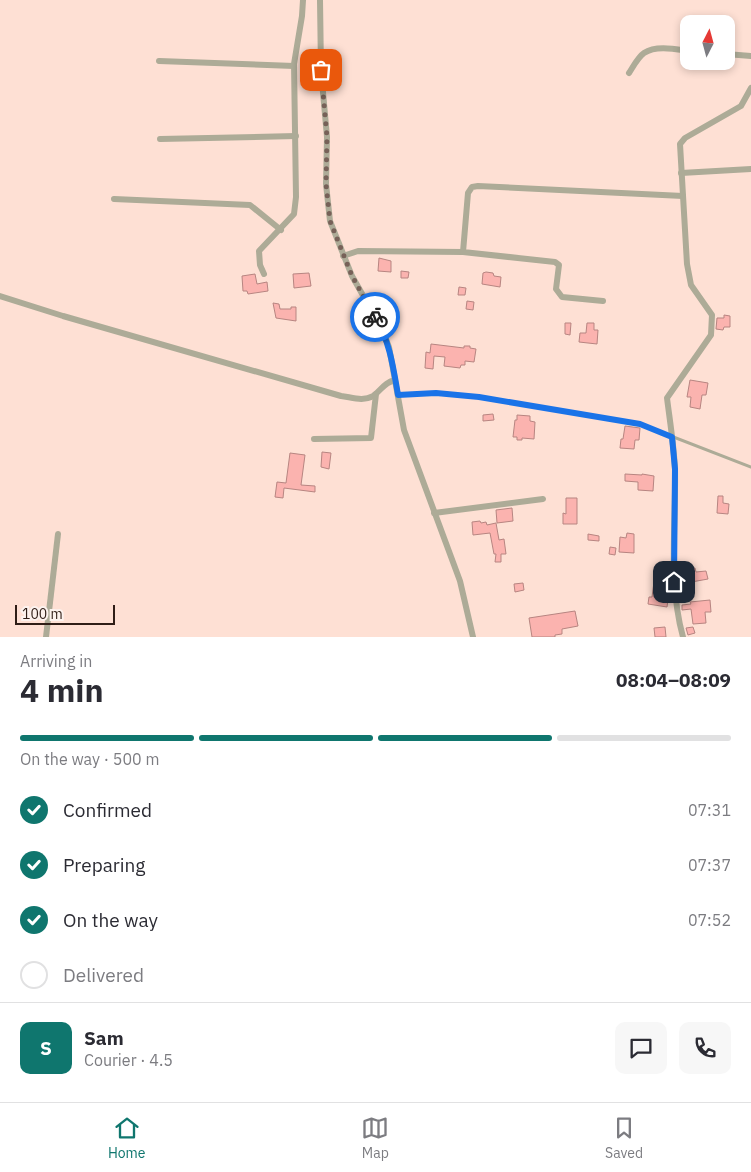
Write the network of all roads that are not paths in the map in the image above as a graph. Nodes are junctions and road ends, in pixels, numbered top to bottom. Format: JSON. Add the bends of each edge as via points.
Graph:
{"nodes":[{"id":1,"x":303,"y":0,"type":"edge"},
{"id":2,"x":320,"y":0,"type":"edge"},
{"id":3,"x":680,"y":50,"type":"edge"},
{"id":4,"x":735,"y":55,"type":"edge"},
{"id":5,"x":751,"y":56,"type":"edge"},
{"id":6,"x":159,"y":61,"type":"dead end"},
{"id":7,"x":294,"y":66,"type":"junction"},
{"id":8,"x":628,"y":73,"type":"dead end"},
{"id":9,"x":751,"y":88,"type":"edge"},
{"id":10,"x":296,"y":136,"type":"junction"},
{"id":11,"x":160,"y":139,"type":"dead end"},
{"id":12,"x":751,"y":169,"type":"edge"},
{"id":13,"x":681,"y":173,"type":"junction"},
{"id":14,"x":682,"y":196,"type":"junction"},
{"id":15,"x":114,"y":199,"type":"dead end"},
{"id":16,"x":281,"y":230,"type":"junction"},
{"id":17,"x":463,"y":252,"type":"junction"},
{"id":18,"x":343,"y":256,"type":"junction"},
{"id":19,"x":264,"y":274,"type":"dead end"},
{"id":20,"x":0,"y":296,"type":"edge"},
{"id":21,"x":603,"y":301,"type":"dead end"},
{"id":22,"x":395,"y":380,"type":"junction"},
{"id":23,"x":376,"y":394,"type":"junction"},
{"id":24,"x":398,"y":395,"type":"junction"},
{"id":25,"x":672,"y":437,"type":"junction"},
{"id":26,"x":314,"y":439,"type":"dead end"},
{"id":27,"x":751,"y":466,"type":"edge"},
{"id":28,"x":543,"y":500,"type":"dead end"},
{"id":29,"x":434,"y":514,"type":"junction"},
{"id":30,"x":58,"y":534,"type":"dead end"},
{"id":31,"x":46,"y":637,"type":"edge"},
{"id":32,"x":473,"y":637,"type":"edge"},
{"id":33,"x":683,"y":637,"type":"edge"}],
"edges":[{"from":1,"to":7,"type":"street"},
{"from":2,"to":18,"type":"street","via":[[321,70],[327,137],[326,184],[330,221]]},
{"from":3,"to":8,"type":"street","via":[[652,49],[642,54]]},
{"from":4,"to":5,"type":"street"},
{"from":6,"to":7,"type":"street"},
{"from":7,"to":10,"type":"street"},
{"from":9,"to":13,"type":"street","via":[[741,106],[680,144]]},
{"from":10,"to":11,"type":"street"},
{"from":10,"to":16,"type":"street","via":[[294,214]]},
{"from":12,"to":13,"type":"street"},
{"from":13,"to":14,"type":"street"},
{"from":14,"to":17,"type":"street","via":[[472,187],[468,194]]},
{"from":14,"to":25,"type":"street","via":[[691,285],[712,315],[711,335],[667,398]]},
{"from":15,"to":16,"type":"street","via":[[250,205]]},
{"from":16,"to":19,"type":"street","via":[[259,251]]},
{"from":17,"to":18,"type":"street","via":[[358,251]]},
{"from":17,"to":21,"type":"street","via":[[555,262],[559,265],[556,289],[562,297]]},
{"from":18,"to":22,"type":"street","via":[[382,329]]},
{"from":20,"to":23,"type":"street","via":[[320,390],[358,399]]},
{"from":22,"to":23,"type":"street","via":[[387,382]]},
{"from":22,"to":24,"type":"street"},
{"from":23,"to":26,"type":"street","via":[[371,438]]},
{"from":24,"to":25,"type":"lane","via":[[436,393],[479,397],[640,424]]},
{"from":24,"to":29,"type":"street","via":[[404,430]]},
{"from":25,"to":27,"type":"lane"},
{"from":25,"to":33,"type":"street","via":[[675,469],[673,565],[677,615]]},
{"from":28,"to":29,"type":"street"},
{"from":29,"to":32,"type":"street","via":[[460,581]]},
{"from":30,"to":31,"type":"street"}]}
